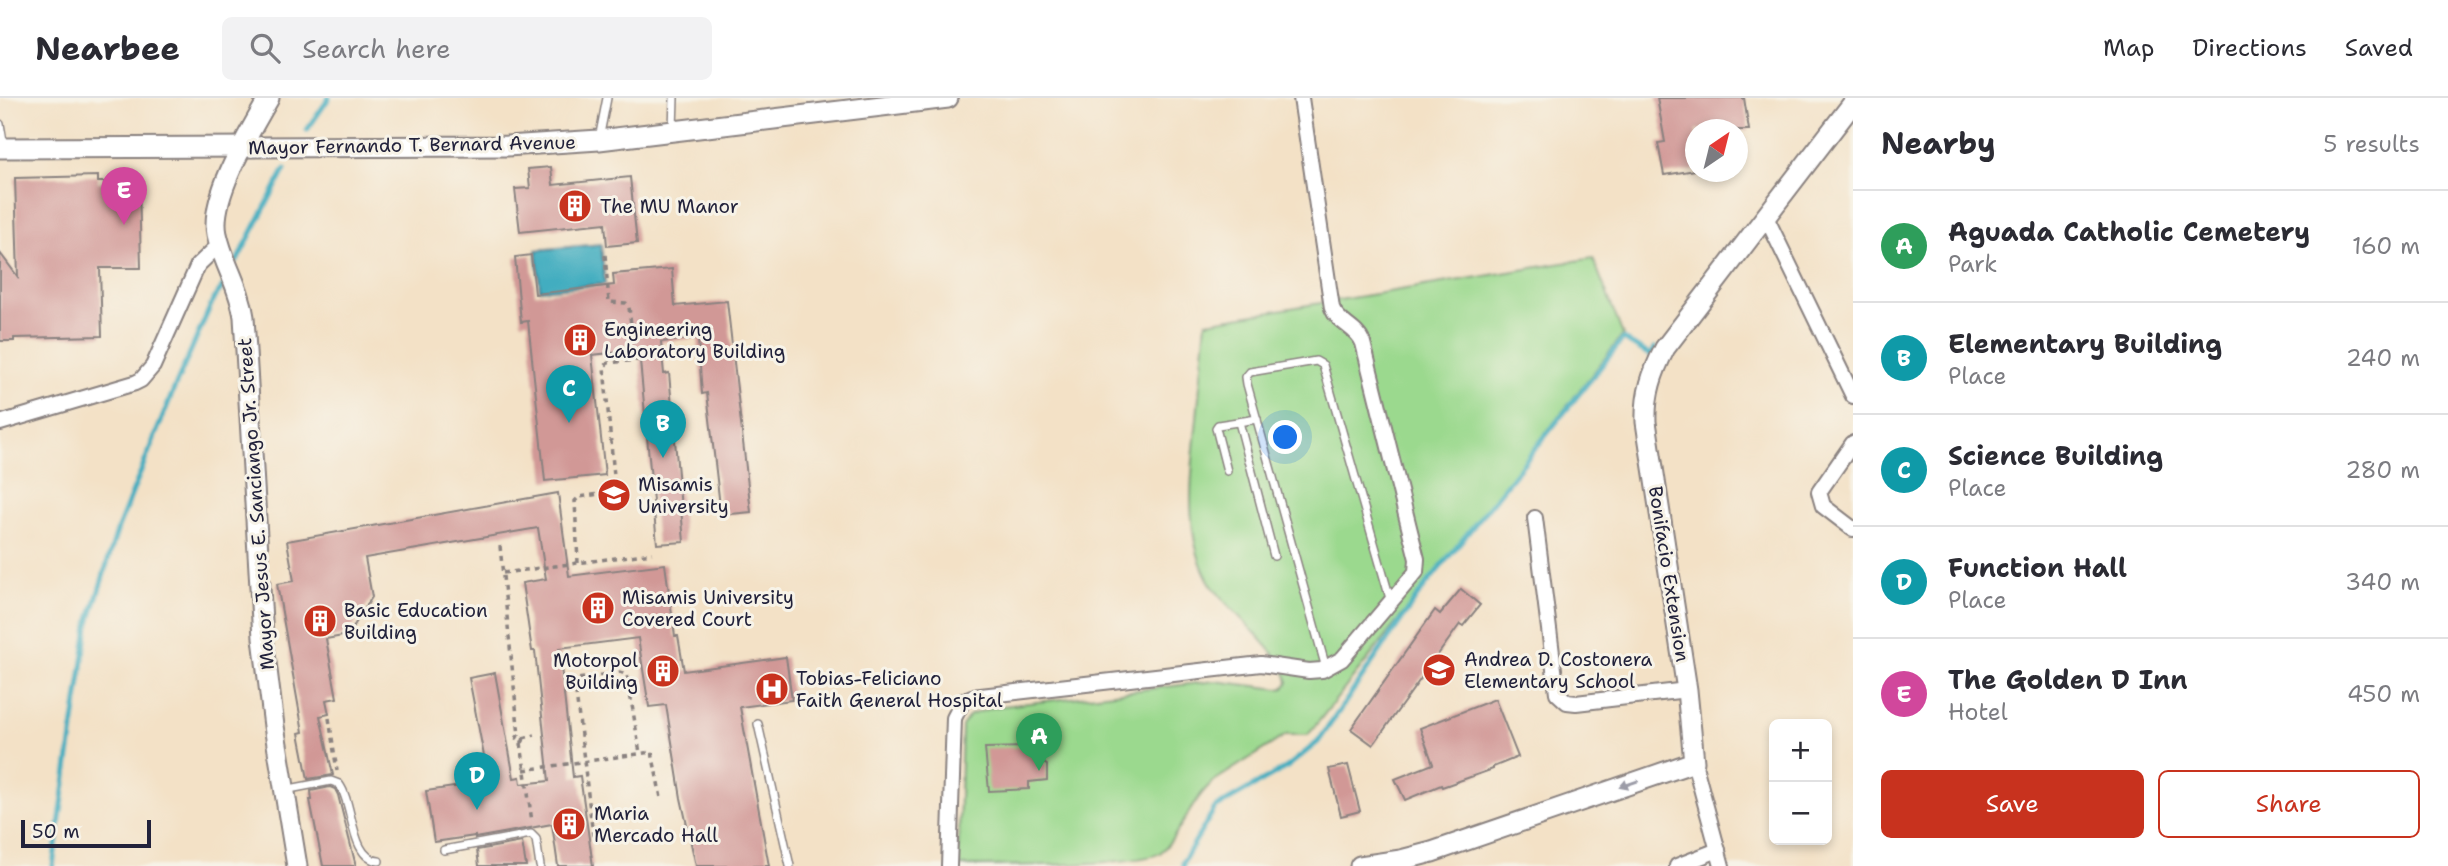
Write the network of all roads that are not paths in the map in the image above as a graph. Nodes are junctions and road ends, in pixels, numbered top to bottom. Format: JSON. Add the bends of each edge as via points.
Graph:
{"nodes":[{"id":1,"x":269,"y":98,"type":"edge"},
{"id":2,"x":607,"y":98,"type":"edge"},
{"id":3,"x":674,"y":98,"type":"edge"},
{"id":4,"x":948,"y":98,"type":"edge"},
{"id":5,"x":1301,"y":98,"type":"edge"},
{"id":6,"x":1853,"y":103,"type":"edge"},
{"id":7,"x":0,"y":124,"type":"edge"},
{"id":8,"x":673,"y":131,"type":"junction"},
{"id":9,"x":599,"y":139,"type":"junction"},
{"id":10,"x":2,"y":148,"type":"edge"},
{"id":11,"x":240,"y":149,"type":"junction"},
{"id":12,"x":1765,"y":215,"type":"junction"},
{"id":13,"x":220,"y":244,"type":"junction"},
{"id":14,"x":1853,"y":396,"type":"edge"},
{"id":15,"x":1257,"y":419,"type":"junction"},
{"id":16,"x":1239,"y":422,"type":"junction"},
{"id":17,"x":0,"y":423,"type":"edge"},
{"id":18,"x":1853,"y":443,"type":"edge"},
{"id":19,"x":1227,"y":471,"type":"dead end"},
{"id":20,"x":1535,"y":518,"type":"dead end"},
{"id":21,"x":1853,"y":529,"type":"edge"},
{"id":22,"x":1274,"y":556,"type":"dead end"},
{"id":23,"x":1391,"y":602,"type":"junction"},
{"id":24,"x":1326,"y":668,"type":"junction"},
{"id":25,"x":1687,"y":690,"type":"junction"},
{"id":26,"x":758,"y":724,"type":"dead end"},
{"id":27,"x":1694,"y":762,"type":"junction"},
{"id":28,"x":284,"y":790,"type":"junction"},
{"id":29,"x":444,"y":850,"type":"dead end"},
{"id":30,"x":1718,"y":850,"type":"junction"},
{"id":31,"x":379,"y":861,"type":"dead end"},
{"id":32,"x":298,"y":866,"type":"edge"},
{"id":33,"x":540,"y":866,"type":"edge"},
{"id":34,"x":790,"y":866,"type":"edge"},
{"id":35,"x":949,"y":866,"type":"edge"},
{"id":36,"x":1360,"y":866,"type":"edge"},
{"id":37,"x":1677,"y":866,"type":"edge"},
{"id":38,"x":1723,"y":866,"type":"edge"}],
"edges":[{"from":1,"to":11,"type":"street","name":"Mayor Jesus E. Sanciango Jr. Street"},
{"from":2,"to":9,"type":"lane"},
{"from":3,"to":8,"type":"lane"},
{"from":4,"to":8,"type":"street","name":"Mayor Fernando T. Bernard Avenue"},
{"from":5,"to":23,"type":"street","via":[[1332,308],[1363,343],[1417,559],[1412,578]]},
{"from":6,"to":12,"type":"street","name":"Bonifacio Extension"},
{"from":7,"to":10,"type":"lane"},
{"from":8,"to":9,"type":"street","name":"Mayor Fernando T. Bernard Avenue"},
{"from":9,"to":11,"type":"street","name":"Mayor Fernando T. Bernard Avenue","via":[[495,147]]},
{"from":10,"to":11,"type":"street","name":"Mayor Fernando T. Bernard Avenue"},
{"from":11,"to":13,"type":"street","name":"Mayor Jesus E. Sanciango Jr. Street","via":[[218,204]]},
{"from":12,"to":14,"type":"street"},
{"from":12,"to":25,"type":"street","name":"Bonifacio Extension","via":[[1665,348],[1645,404]]},
{"from":13,"to":17,"type":"street","via":[[198,265],[153,366],[141,380]]},
{"from":13,"to":28,"type":"street","name":"Mayor Jesus E. Sanciango Jr. Street","via":[[244,317],[263,638]]},
{"from":15,"to":16,"type":"lane"},
{"from":15,"to":23,"type":"lane","via":[[1248,374],[1316,361],[1323,365]]},
{"from":15,"to":24,"type":"lane"},
{"from":16,"to":19,"type":"lane","via":[[1216,428]]},
{"from":16,"to":22,"type":"lane"},
{"from":18,"to":21,"type":"street","via":[[1819,492],[1823,506]]},
{"from":20,"to":25,"type":"street","via":[[1561,698],[1576,704]]},
{"from":23,"to":24,"type":"street","via":[[1342,659]]},
{"from":24,"to":35,"type":"street","via":[[1309,671],[1245,665],[962,701],[954,718]]},
{"from":25,"to":27,"type":"street","name":"Bonifacio Extension"},
{"from":26,"to":34,"type":"lane"},
{"from":27,"to":30,"type":"street"},
{"from":27,"to":36,"type":"street","one_way":true,"via":[[1432,852]]},
{"from":28,"to":31,"type":"lane","via":[[331,781],[339,784],[362,853]]},
{"from":28,"to":32,"type":"street","name":"Mayor Jesus E. Sanciango Jr. Street"},
{"from":29,"to":33,"type":"lane","via":[[534,835]]},
{"from":30,"to":37,"type":"street"},
{"from":30,"to":38,"type":"street"}]}
